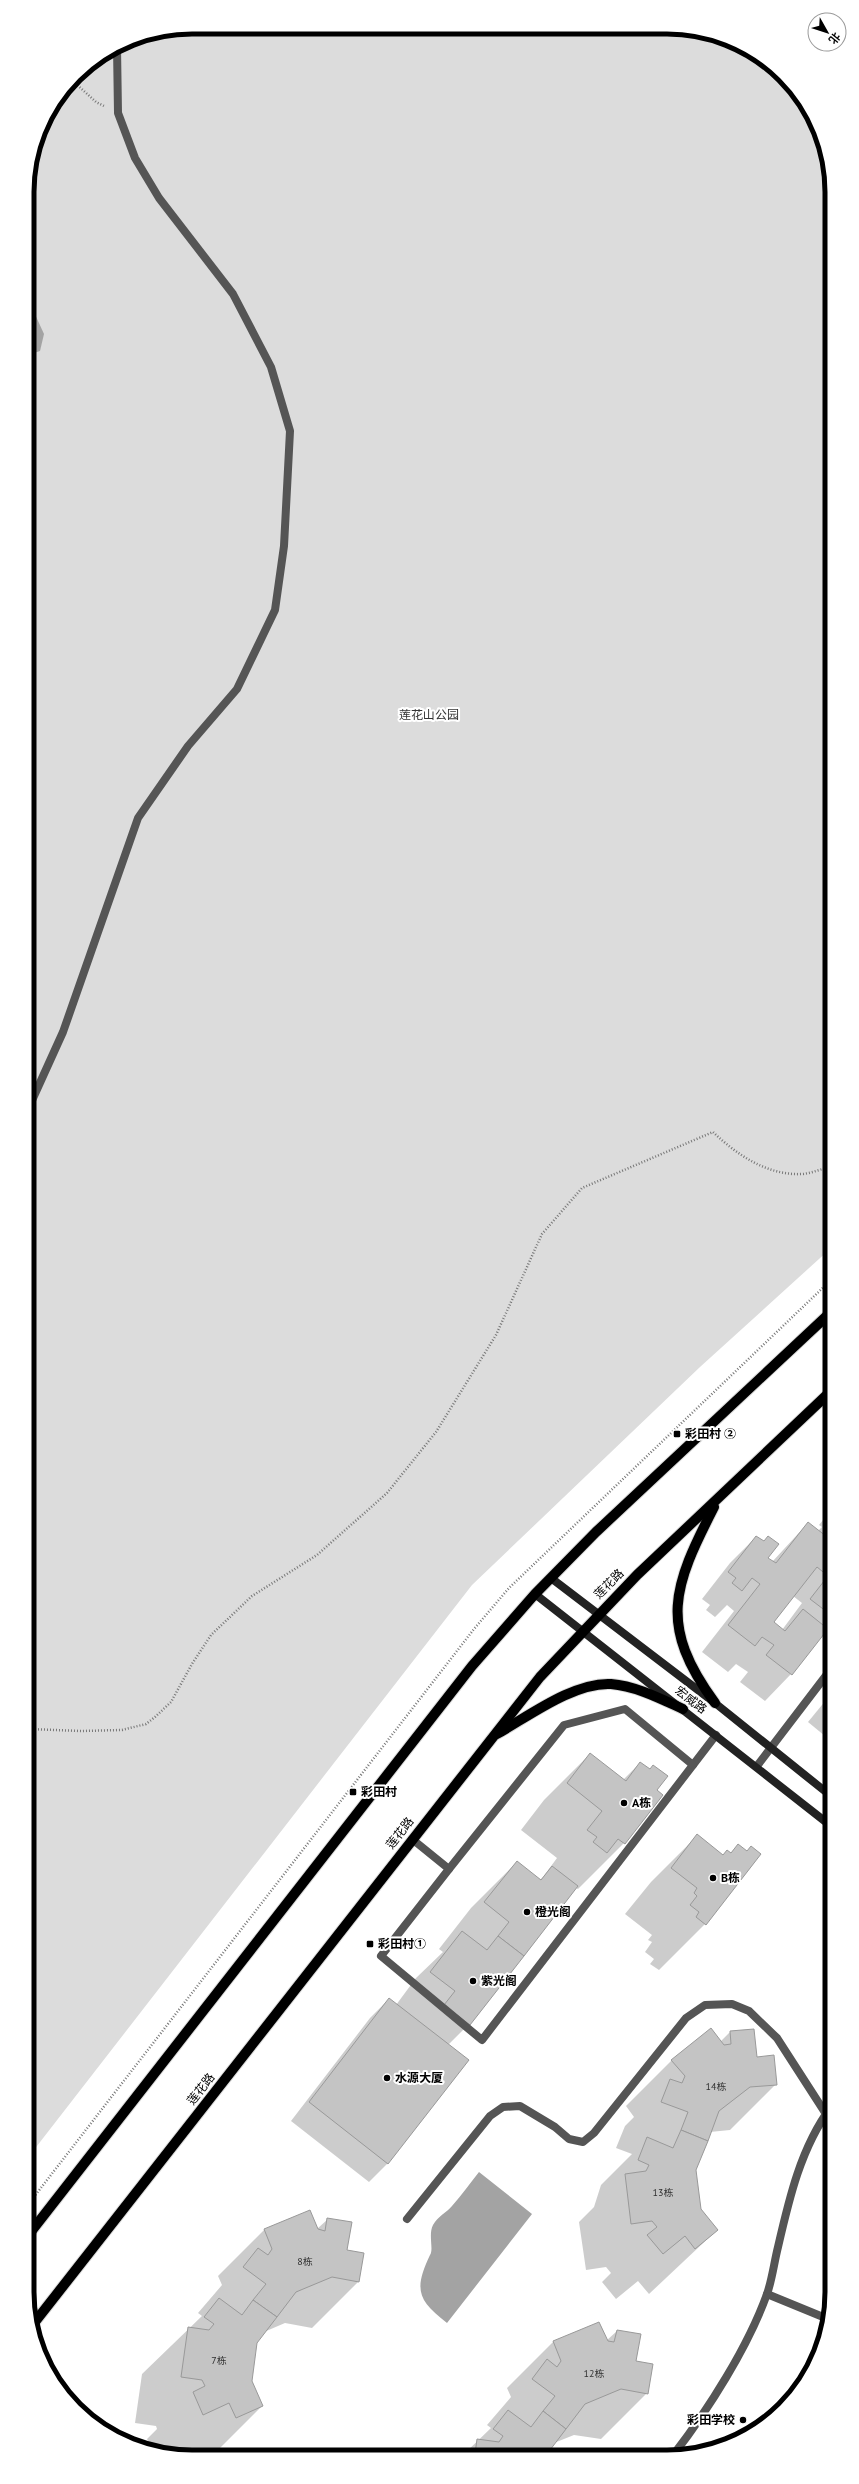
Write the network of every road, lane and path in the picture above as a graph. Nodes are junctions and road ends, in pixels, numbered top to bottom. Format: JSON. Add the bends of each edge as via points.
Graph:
{"nodes":[{"id":1,"x":117,"y":53,"type":"edge"},
{"id":2,"x":76,"y":84,"type":"edge"},
{"id":3,"x":118,"y":113,"type":"junction"},
{"id":4,"x":34,"y":1096,"type":"edge"},
{"id":5,"x":825,"y":1168,"type":"edge"},
{"id":6,"x":825,"y":1318,"type":"edge"},
{"id":7,"x":825,"y":1397,"type":"edge"},
{"id":8,"x":718,"y":1499,"type":"junction"},
{"id":9,"x":551,"y":1578,"type":"junction"},
{"id":10,"x":535,"y":1594,"type":"junction"},
{"id":11,"x":598,"y":1614,"type":"junction"},
{"id":12,"x":582,"y":1630,"type":"junction"},
{"id":13,"x":825,"y":1677,"type":"edge"},
{"id":14,"x":715,"y":1703,"type":"junction"},
{"id":15,"x":683,"y":1709,"type":"junction"},
{"id":16,"x":34,"y":1729,"type":"edge"},
{"id":17,"x":716,"y":1735,"type":"junction"},
{"id":18,"x":492,"y":1736,"type":"junction"},
{"id":19,"x":771,"y":1748,"type":"junction"},
{"id":20,"x":693,"y":1765,"type":"junction"},
{"id":21,"x":756,"y":1766,"type":"junction"},
{"id":22,"x":825,"y":1791,"type":"edge"},
{"id":23,"x":825,"y":1821,"type":"edge"},
{"id":24,"x":412,"y":1839,"type":"junction"},
{"id":25,"x":449,"y":1869,"type":"junction"},
{"id":26,"x":825,"y":2112,"type":"edge"},
{"id":27,"x":825,"y":2116,"type":"edge"},
{"id":28,"x":407,"y":2219,"type":"dead end"},
{"id":29,"x":34,"y":2228,"type":"edge"},
{"id":30,"x":767,"y":2294,"type":"junction"},
{"id":31,"x":823,"y":2317,"type":"edge"},
{"id":32,"x":37,"y":2321,"type":"edge"},
{"id":33,"x":677,"y":2450,"type":"edge"}],
"edges":[{"from":1,"to":3,"type":"street"},
{"from":2,"to":3,"type":"path","via":[[96,102]]},
{"from":3,"to":4,"type":"street","via":[[135,158],[159,198],[233,294],[271,367],[290,431],[284,546],[275,610],[237,689],[188,746],[138,818],[63,1032]]},
{"from":5,"to":16,"type":"path","via":[[803,1174],[775,1171],[729,1147],[713,1132],[582,1188],[542,1234],[496,1335],[436,1432],[387,1493],[317,1556],[252,1596],[211,1635],[171,1702],[146,1724],[122,1730]]},
{"from":6,"to":9,"type":"main road"},
{"from":7,"to":8,"type":"main road","name":"莲花路"},
{"from":8,"to":11,"type":"main road","name":"莲花路"},
{"from":8,"to":14,"type":"main road","via":[[693,1547],[682,1575],[677,1599],[677,1622],[682,1642],[700,1682]]},
{"from":9,"to":10,"type":"main road"},
{"from":9,"to":11,"type":"street","name":"宏威路"},
{"from":10,"to":12,"type":"street","name":"宏威路"},
{"from":10,"to":29,"type":"main road","via":[[472,1666]]},
{"from":11,"to":12,"type":"main road","name":"莲花路"},
{"from":11,"to":14,"type":"street","name":"宏威路"},
{"from":12,"to":15,"type":"street","name":"宏威路"},
{"from":12,"to":18,"type":"main road","name":"莲花路"},
{"from":13,"to":19,"type":"street"},
{"from":14,"to":19,"type":"street","name":"宏威路"},
{"from":15,"to":17,"type":"street","name":"宏威路"},
{"from":15,"to":18,"type":"main road","via":[[632,1688],[611,1684],[596,1685],[554,1701]]},
{"from":17,"to":20,"type":"street"},
{"from":17,"to":21,"type":"street","name":"宏威路"},
{"from":18,"to":24,"type":"main road","name":"莲花路"},
{"from":19,"to":21,"type":"street"},
{"from":19,"to":22,"type":"street","name":"宏威路"},
{"from":20,"to":25,"type":"street","via":[[625,1710],[564,1725]]},
{"from":20,"to":25,"type":"street","via":[[482,2040],[381,1956]]},
{"from":21,"to":23,"type":"street","name":"宏威路"},
{"from":24,"to":25,"type":"street"},
{"from":24,"to":32,"type":"main road","name":"莲花路"},
{"from":26,"to":28,"type":"street","via":[[777,2038],[749,2011],[732,2004],[705,2005],[686,2018],[594,2133],[583,2142],[569,2139],[555,2127],[520,2106],[503,2107],[490,2116]]},
{"from":27,"to":30,"type":"street","via":[[806,2151],[789,2202]]},
{"from":30,"to":31,"type":"street"},
{"from":30,"to":33,"type":"street","via":[[714,2396]]}]}
